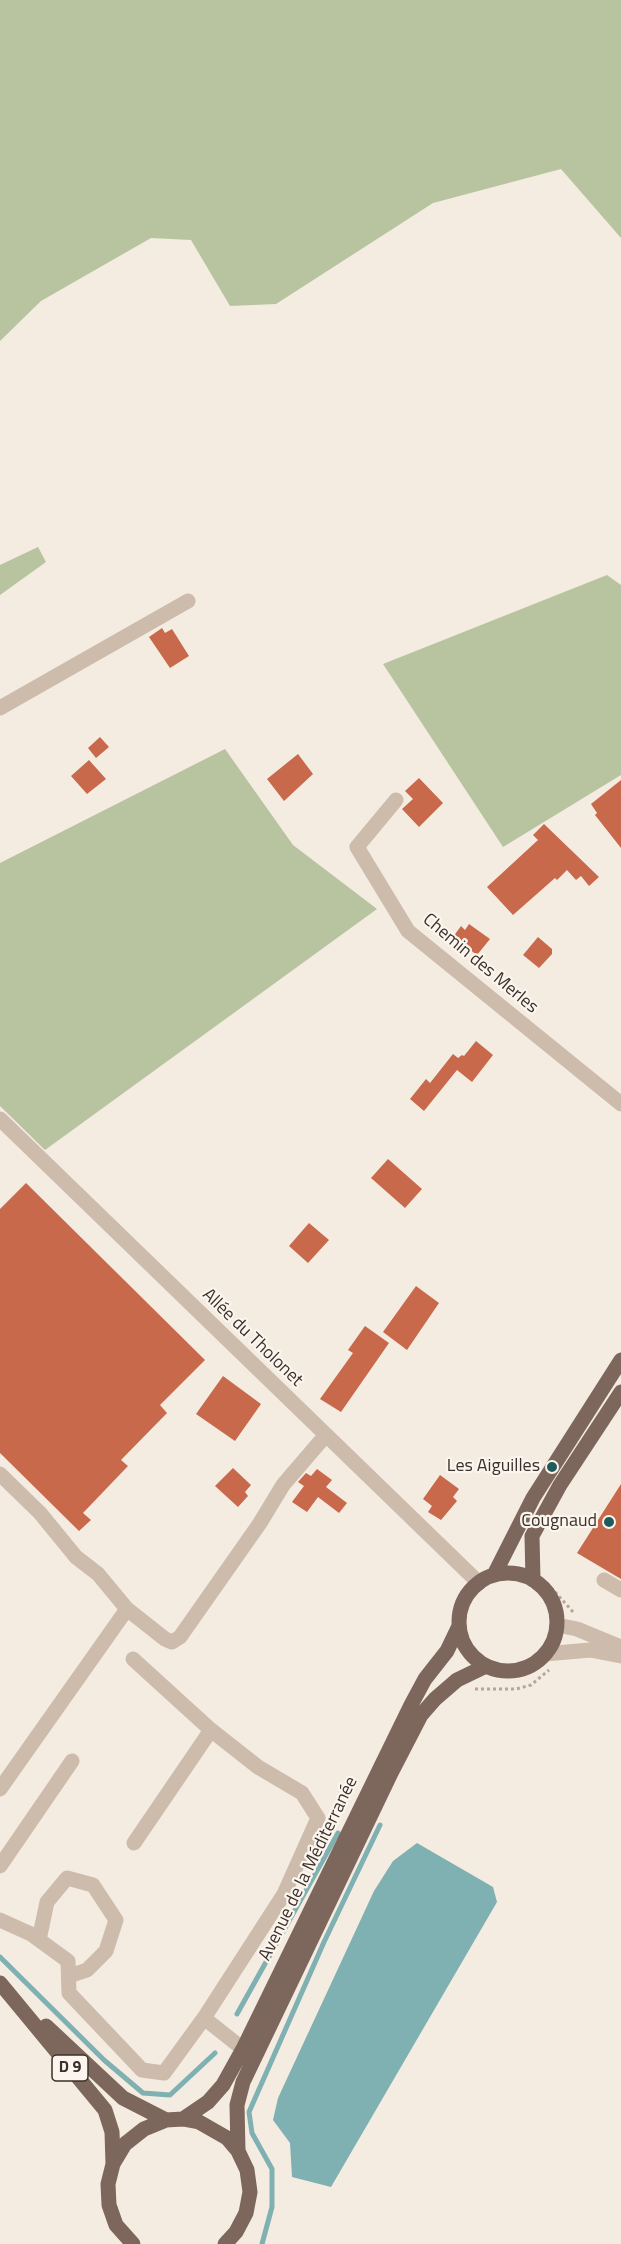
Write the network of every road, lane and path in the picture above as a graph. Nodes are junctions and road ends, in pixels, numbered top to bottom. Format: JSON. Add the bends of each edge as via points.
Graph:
{"nodes":[{"id":1,"x":188,"y":602,"type":"dead end"},
{"id":2,"x":0,"y":708,"type":"edge"},
{"id":3,"x":396,"y":800,"type":"dead end"},
{"id":4,"x":621,"y":1104,"type":"edge"},
{"id":5,"x":0,"y":1119,"type":"edge"},
{"id":6,"x":621,"y":1360,"type":"edge"},
{"id":7,"x":621,"y":1392,"type":"edge"},
{"id":8,"x":325,"y":1436,"type":"junction"},
{"id":9,"x":0,"y":1474,"type":"edge"},
{"id":10,"x":494,"y":1575,"type":"junction"},
{"id":11,"x":539,"y":1580,"type":"junction"},
{"id":12,"x":604,"y":1580,"type":"dead end"},
{"id":13,"x":479,"y":1583,"type":"junction"},
{"id":14,"x":621,"y":1590,"type":"edge"},
{"id":15,"x":127,"y":1609,"type":"junction"},
{"id":16,"x":578,"y":1617,"type":"dead end"},
{"id":17,"x":459,"y":1626,"type":"junction"},
{"id":18,"x":557,"y":1626,"type":"junction"},
{"id":19,"x":621,"y":1647,"type":"edge"},
{"id":20,"x":546,"y":1654,"type":"junction"},
{"id":21,"x":621,"y":1656,"type":"edge"},
{"id":22,"x":133,"y":1659,"type":"dead end"},
{"id":23,"x":486,"y":1666,"type":"junction"},
{"id":24,"x":559,"y":1666,"type":"dead end"},
{"id":25,"x":468,"y":1689,"type":"dead end"},
{"id":26,"x":211,"y":1730,"type":"junction"},
{"id":27,"x":72,"y":1761,"type":"dead end"},
{"id":28,"x":0,"y":1789,"type":"edge"},
{"id":29,"x":134,"y":1843,"type":"dead end"},
{"id":30,"x":0,"y":1866,"type":"edge"},
{"id":31,"x":0,"y":1920,"type":"edge"},
{"id":32,"x":39,"y":1940,"type":"junction"},
{"id":33,"x":69,"y":1976,"type":"junction"},
{"id":34,"x":0,"y":1982,"type":"edge"},
{"id":35,"x":204,"y":2018,"type":"junction"},
{"id":36,"x":243,"y":2049,"type":"junction"},
{"id":37,"x":183,"y":2119,"type":"junction"},
{"id":38,"x":166,"y":2120,"type":"junction"},
{"id":39,"x":238,"y":2151,"type":"junction"},
{"id":40,"x":113,"y":2164,"type":"junction"},
{"id":41,"x":236,"y":2238,"type":"edge"},
{"id":42,"x":130,"y":2243,"type":"edge"},
{"id":43,"x":225,"y":2244,"type":"edge"}],
"edges":[{"from":1,"to":2,"type":"street"},
{"from":3,"to":4,"type":"street","name":"Chemin des Merles","via":[[357,847],[408,932]]},
{"from":5,"to":8,"type":"street","name":"Allée du Tholonet"},
{"from":6,"to":10,"type":"main road","via":[[533,1498]]},
{"from":7,"to":11,"type":"main road","via":[[532,1536]]},
{"from":8,"to":13,"type":"street","name":"Allée du Tholonet"},
{"from":8,"to":15,"type":"street","via":[[283,1485],[180,1638],[165,1640]]},
{"from":9,"to":15,"type":"street"},
{"from":10,"to":11,"type":"main road","via":[[509,1573]]},
{"from":10,"to":13,"type":"main road"},
{"from":11,"to":16,"type":"path"},
{"from":11,"to":18,"type":"main road","via":[[556,1610]]},
{"from":12,"to":14,"type":"street"},
{"from":13,"to":17,"type":"main road","via":[[461,1610]]},
{"from":15,"to":28,"type":"street"},
{"from":17,"to":23,"type":"main road","via":[[472,1656]]},
{"from":17,"to":36,"type":"main road","name":"Avenue de la Méditerranée","via":[[447,1651],[420,1688]]},
{"from":18,"to":19,"type":"street","via":[[577,1629]]},
{"from":18,"to":20,"type":"main road"},
{"from":20,"to":21,"type":"street","via":[[590,1650]]},
{"from":20,"to":23,"type":"main road","via":[[518,1671]]},
{"from":22,"to":26,"type":"street"},
{"from":23,"to":39,"type":"main road","name":"Avenue de la Méditerranée","via":[[457,1680],[435,1699],[421,1715],[391,1773],[243,2082],[237,2105]]},
{"from":24,"to":25,"type":"path","via":[[516,1689]]},
{"from":26,"to":29,"type":"street"},
{"from":26,"to":35,"type":"street","via":[[258,1767],[302,1793],[318,1818],[284,1894]]},
{"from":27,"to":30,"type":"street"},
{"from":31,"to":32,"type":"street"},
{"from":32,"to":33,"type":"street","via":[[68,1960]]},
{"from":32,"to":33,"type":"street","via":[[47,1902],[67,1878],[93,1885],[116,1920],[106,1951],[87,1970]]},
{"from":33,"to":35,"type":"street","via":[[69,1993],[142,2070],[164,2073]]},
{"from":34,"to":38,"type":"main road","number":"D 9","via":[[123,2098]]},
{"from":34,"to":40,"type":"main road","number":"D 9","via":[[105,2110],[112,2132]]},
{"from":35,"to":36,"type":"street"},
{"from":36,"to":37,"type":"main road","name":"Avenue de la Méditerranée","via":[[223,2085],[208,2102]]},
{"from":37,"to":38,"type":"main road"},
{"from":37,"to":39,"type":"main road","via":[[214,2129]]},
{"from":38,"to":40,"type":"main road","via":[[144,2129],[125,2144]]},
{"from":39,"to":41,"type":"main road","via":[[247,2170],[250,2192]]},
{"from":40,"to":42,"type":"main road","via":[[108,2184],[109,2205],[116,2224]]},
{"from":41,"to":43,"type":"main road"}]}
